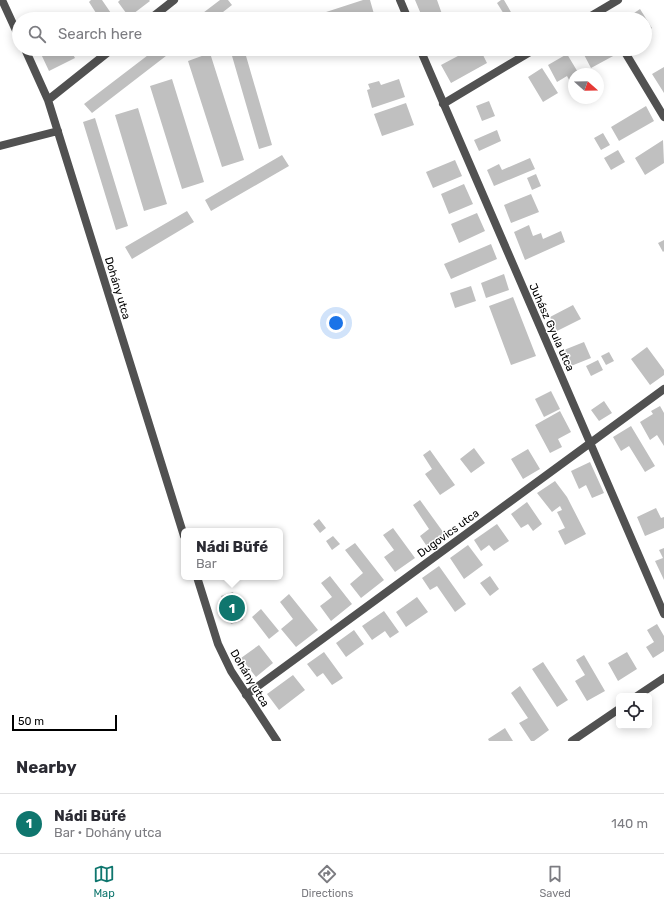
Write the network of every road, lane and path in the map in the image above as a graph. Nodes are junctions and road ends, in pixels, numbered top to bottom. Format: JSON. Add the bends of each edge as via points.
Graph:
{"nodes":[{"id":1,"x":2,"y":0,"type":"edge"},
{"id":2,"x":174,"y":0,"type":"edge"},
{"id":3,"x":400,"y":0,"type":"edge"},
{"id":4,"x":618,"y":0,"type":"edge"},
{"id":5,"x":600,"y":11,"type":"edge"},
{"id":6,"x":159,"y":12,"type":"edge"},
{"id":7,"x":405,"y":12,"type":"edge"},
{"id":8,"x":12,"y":22,"type":"edge"},
{"id":9,"x":28,"y":56,"type":"edge"},
{"id":10,"x":103,"y":56,"type":"edge"},
{"id":11,"x":423,"y":56,"type":"edge"},
{"id":12,"x":523,"y":56,"type":"edge"},
{"id":13,"x":627,"y":56,"type":"edge"},
{"id":14,"x":48,"y":100,"type":"junction"},
{"id":15,"x":443,"y":104,"type":"junction"},
{"id":16,"x":664,"y":117,"type":"edge"},
{"id":17,"x":58,"y":131,"type":"junction"},
{"id":18,"x":0,"y":146,"type":"edge"},
{"id":19,"x":664,"y":389,"type":"edge"},
{"id":20,"x":590,"y":442,"type":"junction"},
{"id":21,"x":182,"y":528,"type":"edge"},
{"id":22,"x":198,"y":580,"type":"edge"},
{"id":23,"x":664,"y":614,"type":"edge"},
{"id":24,"x":664,"y":678,"type":"edge"},
{"id":25,"x":642,"y":693,"type":"edge"},
{"id":26,"x":246,"y":695,"type":"junction"},
{"id":27,"x":616,"y":711,"type":"edge"},
{"id":28,"x":277,"y":741,"type":"edge"},
{"id":29,"x":572,"y":741,"type":"edge"}],
"edges":[{"from":1,"to":8,"type":"street"},
{"from":2,"to":6,"type":"street"},
{"from":3,"to":7,"type":"street"},
{"from":4,"to":5,"type":"street"},
{"from":9,"to":14,"type":"street","name":"Dohány utca"},
{"from":10,"to":14,"type":"street"},
{"from":11,"to":15,"type":"street","name":"Juhász Gyula utca"},
{"from":12,"to":15,"type":"street"},
{"from":13,"to":16,"type":"street"},
{"from":14,"to":17,"type":"street","name":"Dohány utca"},
{"from":15,"to":20,"type":"street","name":"Juhász Gyula utca"},
{"from":17,"to":18,"type":"street"},
{"from":17,"to":21,"type":"street","name":"Dohány utca"},
{"from":19,"to":20,"type":"street","name":"Dugovics utca"},
{"from":20,"to":23,"type":"street","name":"Juhász Gyula utca"},
{"from":20,"to":26,"type":"street","name":"Dugovics utca"},
{"from":22,"to":26,"type":"street","name":"Dohány utca","via":[[218,644]]},
{"from":24,"to":25,"type":"street"},
{"from":26,"to":28,"type":"street","name":"Dohány utca"},
{"from":27,"to":29,"type":"street"}]}
